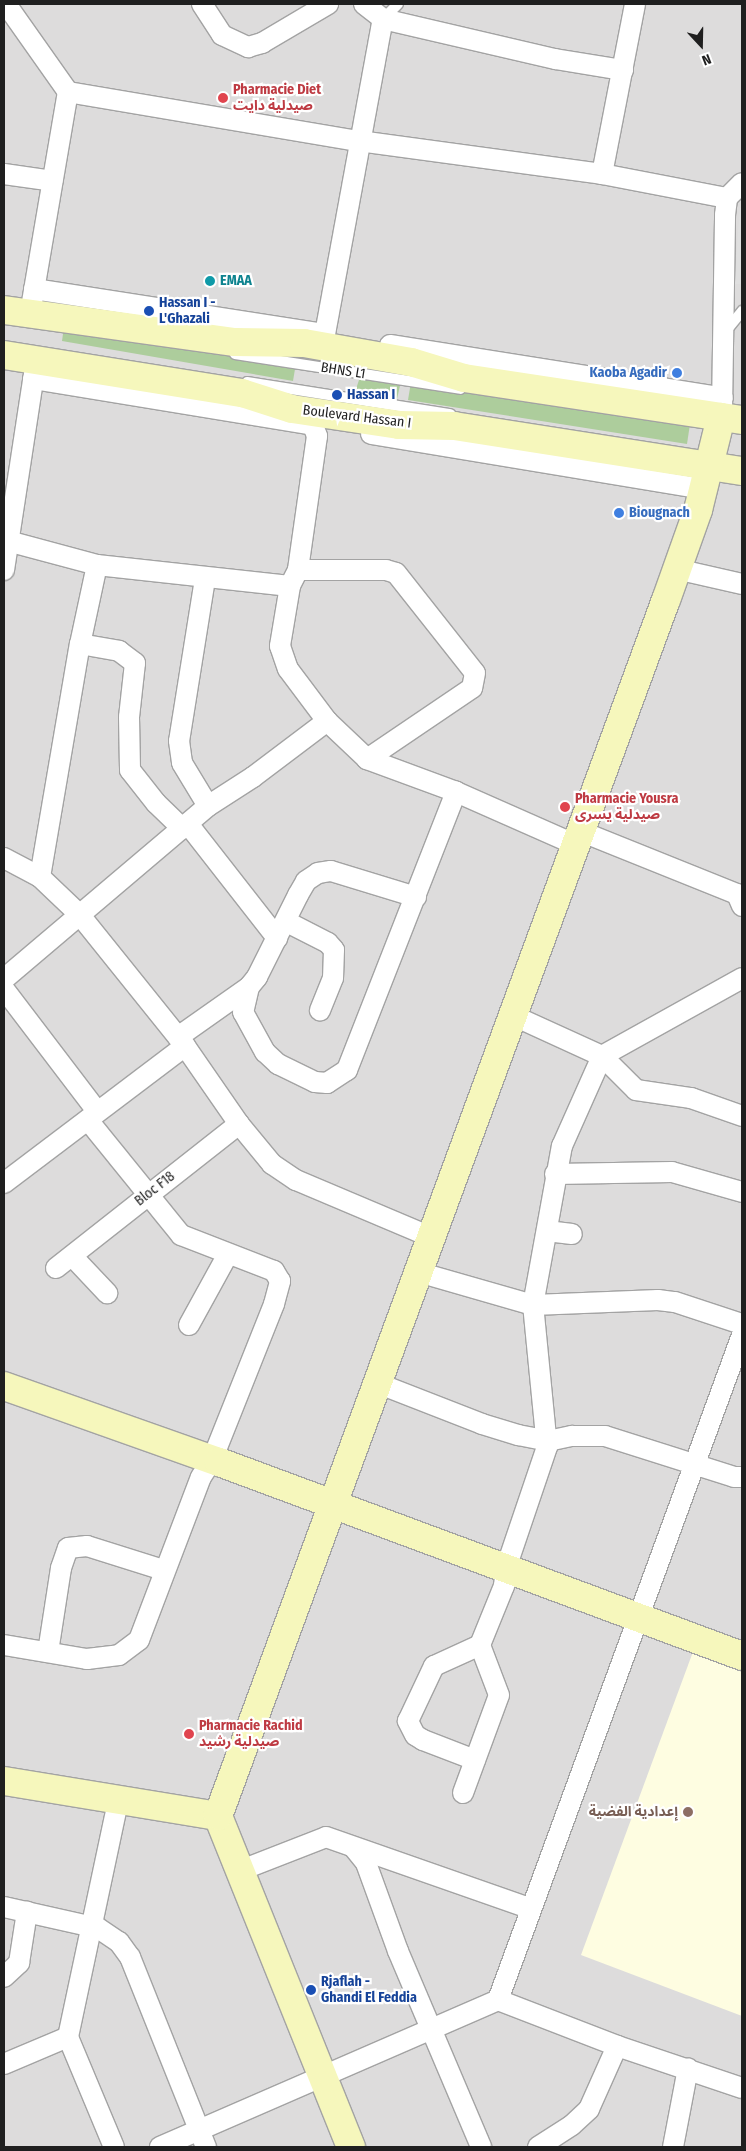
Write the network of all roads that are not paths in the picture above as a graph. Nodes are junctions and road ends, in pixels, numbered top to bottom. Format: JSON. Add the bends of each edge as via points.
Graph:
{"nodes":[{"id":1,"x":202,"y":4,"type":"edge"},
{"id":2,"x":328,"y":4,"type":"edge"},
{"id":3,"x":364,"y":4,"type":"edge"},
{"id":4,"x":398,"y":4,"type":"edge"},
{"id":5,"x":636,"y":4,"type":"edge"},
{"id":6,"x":11,"y":10,"type":"edge"},
{"id":7,"x":383,"y":19,"type":"junction"},
{"id":8,"x":623,"y":70,"type":"junction"},
{"id":9,"x":68,"y":92,"type":"junction"},
{"id":10,"x":359,"y":141,"type":"junction"},
{"id":11,"x":4,"y":174,"type":"edge"},
{"id":12,"x":602,"y":174,"type":"junction"},
{"id":13,"x":53,"y":181,"type":"junction"},
{"id":14,"x":742,"y":183,"type":"edge"},
{"id":15,"x":727,"y":198,"type":"junction"},
{"id":16,"x":34,"y":289,"type":"junction"},
{"id":17,"x":742,"y":312,"type":"edge"},
{"id":18,"x":12,"y":315,"type":"edge"},
{"id":19,"x":726,"y":331,"type":"junction"},
{"id":20,"x":325,"y":334,"type":"junction"},
{"id":21,"x":4,"y":344,"type":"edge"},
{"id":22,"x":4,"y":355,"type":"edge"},
{"id":23,"x":35,"y":370,"type":"junction"},
{"id":24,"x":476,"y":392,"type":"dead end"},
{"id":25,"x":310,"y":418,"type":"junction"},
{"id":26,"x":717,"y":440,"type":"edge"},
{"id":27,"x":654,"y":445,"type":"dead end"},
{"id":28,"x":742,"y":471,"type":"edge"},
{"id":29,"x":6,"y":541,"type":"edge"},
{"id":30,"x":97,"y":565,"type":"junction"},
{"id":31,"x":676,"y":569,"type":"junction"},
{"id":32,"x":4,"y":570,"type":"edge"},
{"id":33,"x":294,"y":578,"type":"junction"},
{"id":34,"x":205,"y":579,"type":"junction"},
{"id":35,"x":742,"y":584,"type":"edge"},
{"id":36,"x":80,"y":644,"type":"junction"},
{"id":37,"x":326,"y":720,"type":"junction"},
{"id":38,"x":367,"y":758,"type":"junction"},
{"id":39,"x":456,"y":792,"type":"junction"},
{"id":40,"x":208,"y":806,"type":"junction"},
{"id":41,"x":185,"y":826,"type":"junction"},
{"id":42,"x":578,"y":838,"type":"junction"},
{"id":43,"x":4,"y":858,"type":"edge"},
{"id":44,"x":40,"y":877,"type":"junction"},
{"id":45,"x":416,"y":897,"type":"junction"},
{"id":46,"x":740,"y":897,"type":"edge"},
{"id":47,"x":79,"y":914,"type":"junction"},
{"id":48,"x":282,"y":930,"type":"junction"},
{"id":49,"x":742,"y":978,"type":"edge"},
{"id":50,"x":4,"y":979,"type":"edge"},
{"id":51,"x":249,"y":987,"type":"junction"},
{"id":52,"x":4,"y":989,"type":"edge"},
{"id":53,"x":320,"y":1011,"type":"dead end"},
{"id":54,"x":512,"y":1014,"type":"junction"},
{"id":55,"x":182,"y":1042,"type":"junction"},
{"id":56,"x":602,"y":1056,"type":"junction"},
{"id":57,"x":92,"y":1115,"type":"junction"},
{"id":58,"x":742,"y":1116,"type":"edge"},
{"id":59,"x":239,"y":1124,"type":"junction"},
{"id":60,"x":555,"y":1174,"type":"junction"},
{"id":61,"x":4,"y":1183,"type":"edge"},
{"id":62,"x":742,"y":1192,"type":"edge"},
{"id":63,"x":146,"y":1195,"type":"junction"},
{"id":64,"x":547,"y":1231,"type":"junction"},
{"id":65,"x":572,"y":1234,"type":"dead end"},
{"id":66,"x":431,"y":1237,"type":"junction"},
{"id":67,"x":228,"y":1254,"type":"junction"},
{"id":68,"x":74,"y":1257,"type":"junction"},
{"id":69,"x":56,"y":1268,"type":"dead end"},
{"id":70,"x":418,"y":1272,"type":"junction"},
{"id":71,"x":107,"y":1293,"type":"dead end"},
{"id":72,"x":532,"y":1305,"type":"junction"},
{"id":73,"x":742,"y":1324,"type":"edge"},
{"id":74,"x":190,"y":1325,"type":"dead end"},
{"id":75,"x":742,"y":1335,"type":"edge"},
{"id":76,"x":377,"y":1383,"type":"junction"},
{"id":77,"x":4,"y":1386,"type":"edge"},
{"id":78,"x":548,"y":1441,"type":"junction"},
{"id":79,"x":212,"y":1460,"type":"junction"},
{"id":80,"x":696,"y":1463,"type":"junction"},
{"id":81,"x":742,"y":1477,"type":"edge"},
{"id":82,"x":332,"y":1504,"type":"junction"},
{"id":83,"x":506,"y":1568,"type":"junction"},
{"id":84,"x":163,"y":1570,"type":"junction"},
{"id":85,"x":638,"y":1617,"type":"junction"},
{"id":86,"x":4,"y":1645,"type":"edge"},
{"id":87,"x":480,"y":1645,"type":"junction"},
{"id":88,"x":48,"y":1652,"type":"junction"},
{"id":89,"x":742,"y":1656,"type":"edge"},
{"id":90,"x":475,"y":1760,"type":"junction"},
{"id":91,"x":4,"y":1780,"type":"edge"},
{"id":92,"x":463,"y":1793,"type":"dead end"},
{"id":93,"x":118,"y":1801,"type":"junction"},
{"id":94,"x":218,"y":1816,"type":"junction"},
{"id":95,"x":354,"y":1848,"type":"junction"},
{"id":96,"x":239,"y":1871,"type":"junction"},
{"id":97,"x":4,"y":1907,"type":"edge"},
{"id":98,"x":530,"y":1908,"type":"junction"},
{"id":99,"x":27,"y":1912,"type":"junction"},
{"id":100,"x":94,"y":1928,"type":"junction"},
{"id":101,"x":4,"y":1977,"type":"edge"},
{"id":102,"x":498,"y":2000,"type":"junction"},
{"id":103,"x":432,"y":2031,"type":"junction"},
{"id":104,"x":68,"y":2037,"type":"junction"},
{"id":105,"x":618,"y":2046,"type":"junction"},
{"id":106,"x":4,"y":2064,"type":"edge"},
{"id":107,"x":688,"y":2068,"type":"junction"},
{"id":108,"x":320,"y":2076,"type":"junction"},
{"id":109,"x":742,"y":2088,"type":"edge"},
{"id":110,"x":198,"y":2129,"type":"junction"},
{"id":111,"x":114,"y":2147,"type":"edge"},
{"id":112,"x":160,"y":2147,"type":"edge"},
{"id":113,"x":206,"y":2147,"type":"edge"},
{"id":114,"x":351,"y":2147,"type":"edge"},
{"id":115,"x":480,"y":2147,"type":"edge"},
{"id":116,"x":538,"y":2147,"type":"edge"},
{"id":117,"x":673,"y":2147,"type":"edge"}],
"edges":[{"from":1,"to":2,"type":"street","via":[[222,35],[248,47],[262,43]]},
{"from":3,"to":7,"type":"street"},
{"from":4,"to":7,"type":"lane"},
{"from":5,"to":8,"type":"street"},
{"from":6,"to":9,"type":"street"},
{"from":7,"to":8,"type":"street","via":[[555,59]]},
{"from":7,"to":10,"type":"street"},
{"from":8,"to":12,"type":"street"},
{"from":9,"to":10,"type":"street"},
{"from":9,"to":13,"type":"street"},
{"from":10,"to":12,"type":"street"},
{"from":10,"to":20,"type":"street"},
{"from":11,"to":13,"type":"street"},
{"from":12,"to":15,"type":"street"},
{"from":13,"to":16,"type":"street"},
{"from":14,"to":15,"type":"street"},
{"from":15,"to":19,"type":"street"},
{"from":16,"to":18,"type":"street"},
{"from":16,"to":20,"type":"street"},
{"from":17,"to":19,"type":"lane"},
{"from":18,"to":24,"type":"lane","name":"BHNS L1"},
{"from":18,"to":26,"type":"street","name":"Boulevard Hassan I","via":[[235,342],[304,344],[412,362],[464,378]]},
{"from":19,"to":26,"type":"street"},
{"from":20,"to":26,"type":"street"},
{"from":21,"to":27,"type":"lane","name":"BHNS L1"},
{"from":22,"to":23,"type":"street","name":"Boulevard Hassan I"},
{"from":23,"to":25,"type":"street","name":"Boulevard Hassan I","via":[[242,393]]},
{"from":23,"to":29,"type":"street"},
{"from":25,"to":26,"type":"street","name":"Boulevard Hassan I","via":[[392,431],[454,426]]},
{"from":25,"to":33,"type":"street","via":[[317,436]]},
{"from":26,"to":28,"type":"street","name":"Boulevard Hassan I"},
{"from":26,"to":31,"type":"street"},
{"from":29,"to":30,"type":"street"},
{"from":29,"to":32,"type":"street"},
{"from":30,"to":34,"type":"street"},
{"from":30,"to":36,"type":"street"},
{"from":31,"to":35,"type":"street"},
{"from":31,"to":42,"type":"street"},
{"from":33,"to":34,"type":"street"},
{"from":33,"to":37,"type":"street","via":[[280,646],[282,657]]},
{"from":33,"to":38,"type":"street","via":[[386,570],[396,573],[475,673],[472,688]]},
{"from":34,"to":40,"type":"street","via":[[179,741],[182,763]]},
{"from":36,"to":41,"type":"street","via":[[119,651],[135,664],[129,717],[130,770],[156,804]]},
{"from":36,"to":44,"type":"street"},
{"from":37,"to":38,"type":"street"},
{"from":37,"to":40,"type":"street","via":[[254,777]]},
{"from":38,"to":39,"type":"street"},
{"from":39,"to":42,"type":"street"},
{"from":39,"to":45,"type":"street"},
{"from":40,"to":41,"type":"street"},
{"from":41,"to":47,"type":"street"},
{"from":41,"to":48,"type":"street"},
{"from":42,"to":46,"type":"street"},
{"from":42,"to":54,"type":"street"},
{"from":43,"to":44,"type":"street"},
{"from":44,"to":47,"type":"street"},
{"from":45,"to":48,"type":"street","via":[[332,871],[318,873],[306,881]]},
{"from":45,"to":51,"type":"street","via":[[355,1056],[338,1078],[326,1083],[315,1082],[278,1064],[265,1052],[243,1012]]},
{"from":47,"to":50,"type":"street"},
{"from":47,"to":55,"type":"street"},
{"from":48,"to":51,"type":"street","via":[[258,977]]},
{"from":48,"to":53,"type":"street","via":[[328,943],[334,950],[333,978]]},
{"from":49,"to":56,"type":"street"},
{"from":51,"to":55,"type":"street"},
{"from":52,"to":57,"type":"street"},
{"from":54,"to":56,"type":"street"},
{"from":54,"to":66,"type":"street"},
{"from":55,"to":57,"type":"street"},
{"from":55,"to":59,"type":"street"},
{"from":56,"to":58,"type":"street","via":[[636,1090],[691,1098]]},
{"from":56,"to":60,"type":"street","via":[[562,1146]]},
{"from":57,"to":61,"type":"street"},
{"from":57,"to":63,"type":"street"},
{"from":59,"to":63,"type":"street","name":"Bloc F18"},
{"from":59,"to":66,"type":"street","via":[[262,1154],[283,1172]]},
{"from":60,"to":62,"type":"street","via":[[672,1172]]},
{"from":60,"to":64,"type":"street"},
{"from":63,"to":67,"type":"street","via":[[181,1235]]},
{"from":63,"to":68,"type":"street","name":"Bloc F18"},
{"from":64,"to":65,"type":"street"},
{"from":64,"to":72,"type":"street"},
{"from":66,"to":70,"type":"street"},
{"from":67,"to":74,"type":"street"},
{"from":67,"to":79,"type":"street","via":[[274,1271],[280,1281],[274,1304]]},
{"from":68,"to":69,"type":"street","name":"Bloc F18"},
{"from":68,"to":71,"type":"street"},
{"from":70,"to":72,"type":"street"},
{"from":70,"to":76,"type":"street"},
{"from":72,"to":73,"type":"street","via":[[658,1300],[675,1302]]},
{"from":72,"to":78,"type":"street"},
{"from":75,"to":80,"type":"street"},
{"from":76,"to":78,"type":"street","via":[[482,1424]]},
{"from":76,"to":82,"type":"street"},
{"from":77,"to":79,"type":"street"},
{"from":78,"to":80,"type":"street","via":[[572,1436],[605,1436]]},
{"from":78,"to":83,"type":"street"},
{"from":79,"to":82,"type":"street"},
{"from":79,"to":84,"type":"street","via":[[201,1477]]},
{"from":80,"to":81,"type":"street","via":[[734,1478]]},
{"from":80,"to":85,"type":"street"},
{"from":82,"to":83,"type":"street"},
{"from":82,"to":94,"type":"street"},
{"from":83,"to":85,"type":"street"},
{"from":83,"to":87,"type":"street","via":[[504,1586]]},
{"from":84,"to":88,"type":"street","via":[[138,1640],[126,1652],[113,1657],[87,1659]]},
{"from":84,"to":88,"type":"street","via":[[87,1546],[70,1546],[63,1555],[60,1568]]},
{"from":85,"to":89,"type":"street"},
{"from":85,"to":98,"type":"street"},
{"from":86,"to":88,"type":"street"},
{"from":87,"to":90,"type":"street","via":[[499,1695]]},
{"from":87,"to":90,"type":"street","via":[[434,1666],[408,1721],[415,1735],[423,1740]]},
{"from":90,"to":92,"type":"street"},
{"from":91,"to":93,"type":"street"},
{"from":93,"to":94,"type":"street"},
{"from":93,"to":100,"type":"street"},
{"from":94,"to":96,"type":"street"},
{"from":95,"to":96,"type":"street","via":[[323,1838]]},
{"from":95,"to":98,"type":"street"},
{"from":95,"to":103,"type":"street","via":[[366,1863]]},
{"from":96,"to":108,"type":"street"},
{"from":97,"to":99,"type":"street"},
{"from":98,"to":102,"type":"street"},
{"from":99,"to":100,"type":"street"},
{"from":99,"to":101,"type":"street","via":[[19,1963]]},
{"from":100,"to":104,"type":"street"},
{"from":100,"to":110,"type":"street","via":[[109,1934],[130,1957]]},
{"from":102,"to":103,"type":"street"},
{"from":102,"to":105,"type":"street"},
{"from":103,"to":108,"type":"street"},
{"from":103,"to":115,"type":"street"},
{"from":104,"to":106,"type":"street"},
{"from":104,"to":111,"type":"street"},
{"from":105,"to":107,"type":"street"},
{"from":105,"to":116,"type":"street","via":[[589,2109],[572,2125]]},
{"from":107,"to":109,"type":"street"},
{"from":107,"to":117,"type":"street"},
{"from":108,"to":110,"type":"street"},
{"from":108,"to":114,"type":"street"},
{"from":110,"to":112,"type":"street"},
{"from":110,"to":113,"type":"street"}]}
